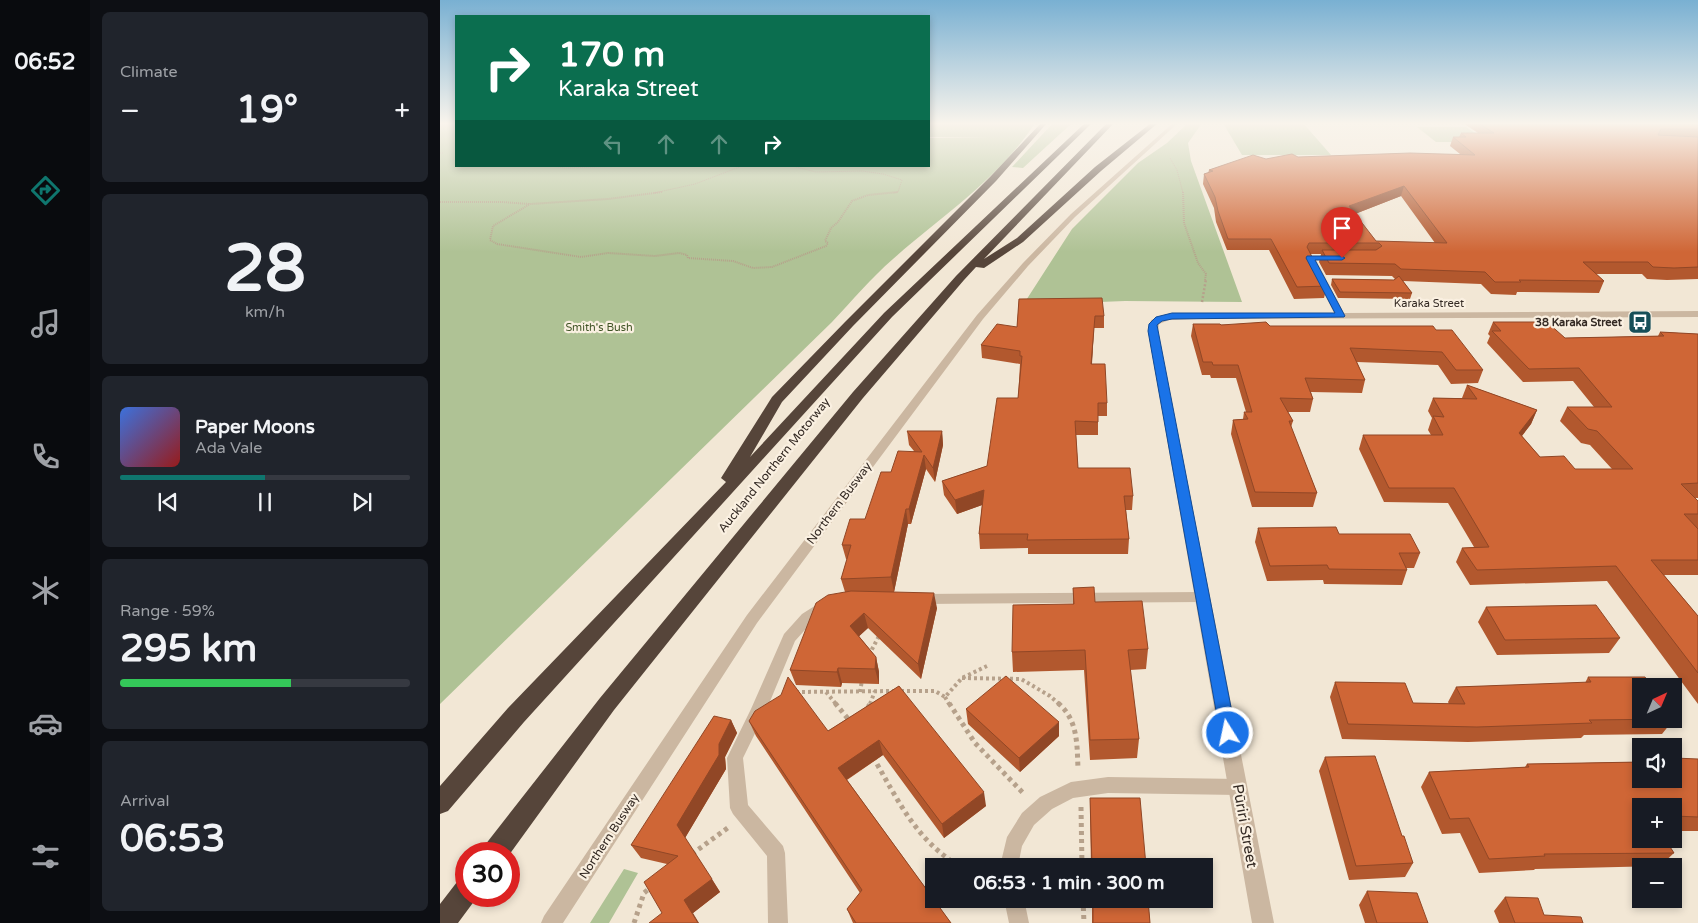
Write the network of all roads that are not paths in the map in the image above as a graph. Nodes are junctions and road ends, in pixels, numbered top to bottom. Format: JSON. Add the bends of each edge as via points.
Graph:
{"nodes":[{"id":1,"x":1005,"y":166,"type":"edge"},
{"id":2,"x":1043,"y":166,"type":"edge"},
{"id":3,"x":1069,"y":166,"type":"edge"},
{"id":4,"x":1102,"y":166,"type":"edge"},
{"id":5,"x":1125,"y":166,"type":"edge"},
{"id":6,"x":1346,"y":258,"type":"edge"},
{"id":7,"x":960,"y":278,"type":"junction"},
{"id":8,"x":1698,"y":314,"type":"edge"},
{"id":9,"x":1340,"y":316,"type":"junction"},
{"id":10,"x":1160,"y":319,"type":"joint"},
{"id":11,"x":710,"y":509,"type":"junction"},
{"id":12,"x":1203,"y":598,"type":"junction"},
{"id":13,"x":909,"y":599,"type":"edge"},
{"id":14,"x":836,"y":602,"type":"edge"},
{"id":15,"x":1238,"y":787,"type":"junction"},
{"id":16,"x":440,"y":802,"type":"edge"},
{"id":17,"x":503,"y":842,"type":"edge"},
{"id":18,"x":1011,"y":858,"type":"edge"},
{"id":19,"x":455,"y":906,"type":"edge"},
{"id":20,"x":1016,"y":908,"type":"edge"},
{"id":21,"x":442,"y":923,"type":"edge"},
{"id":22,"x":551,"y":923,"type":"edge"},
{"id":23,"x":778,"y":923,"type":"edge"},
{"id":24,"x":1019,"y":923,"type":"edge"},
{"id":25,"x":1263,"y":923,"type":"edge"}],
"edges":[{"from":1,"to":11,"type":"highway","via":[[778,400]]},
{"from":2,"to":11,"type":"highway","name":"Auckland Northern Motorway","via":[[888,315]]},
{"from":3,"to":7,"type":"highway","name":"Auckland Northern Motorway"},
{"from":4,"to":7,"type":"highway","via":[[1020,240]]},
{"from":5,"to":22,"type":"lane","name":"Northern Busway","via":[[1016,273],[980,318],[752,619]]},
{"from":6,"to":9,"type":"street","via":[[1310,258],[1326,280]]},
{"from":7,"to":17,"type":"highway","name":"Auckland Northern Motorway","via":[[858,395],[638,665]]},
{"from":8,"to":9,"type":"street","name":"Karaka Street"},
{"from":9,"to":10,"type":"street","name":"Karaka Street","via":[[1172,316]]},
{"from":10,"to":12,"type":"street","name":"Pūriri Street","via":[[1154,322],[1153,331]]},
{"from":11,"to":16,"type":"highway","name":"Auckland Northern Motorway","via":[[516,715]]},
{"from":12,"to":13,"type":"lane"},
{"from":12,"to":15,"type":"street","name":"Pūriri Street"},
{"from":14,"to":23,"type":"lane","via":[[827,603],[807,618],[789,638],[736,758],[739,808],[776,854]]},
{"from":15,"to":18,"type":"lane","via":[[1108,785],[1071,790],[1028,818],[1012,844]]},
{"from":15,"to":25,"type":"street","name":"Pūriri Street"},
{"from":19,"to":21,"type":"highway"},
{"from":20,"to":24,"type":"lane"}]}
